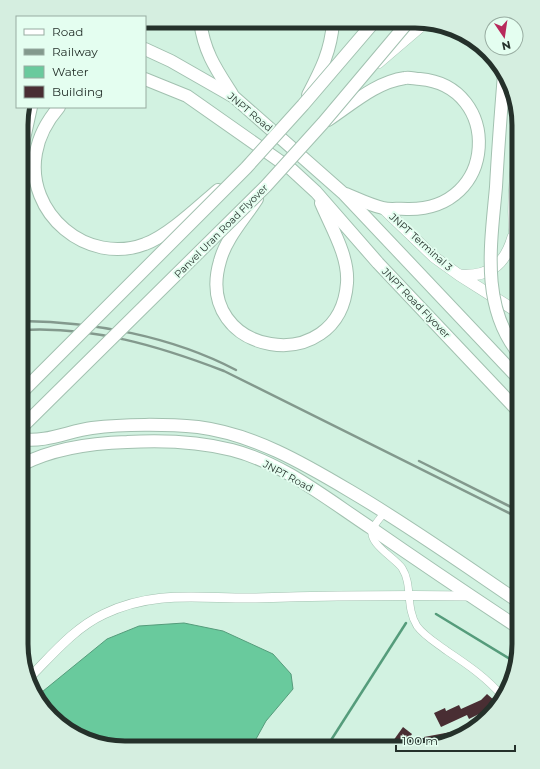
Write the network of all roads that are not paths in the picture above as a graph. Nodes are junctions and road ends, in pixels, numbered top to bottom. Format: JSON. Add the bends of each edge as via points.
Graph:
{"nodes":[{"id":1,"x":201,"y":28,"type":"edge"},
{"id":2,"x":332,"y":28,"type":"edge"},
{"id":3,"x":362,"y":28,"type":"edge"},
{"id":4,"x":369,"y":28,"type":"edge"},
{"id":5,"x":403,"y":28,"type":"edge"},
{"id":6,"x":419,"y":28,"type":"edge"},
{"id":7,"x":146,"y":49,"type":"edge"},
{"id":8,"x":349,"y":51,"type":"junction"},
{"id":9,"x":369,"y":70,"type":"junction"},
{"id":10,"x":146,"y":79,"type":"edge"},
{"id":11,"x":146,"y":84,"type":"edge"},
{"id":12,"x":158,"y":85,"type":"junction"},
{"id":13,"x":503,"y":85,"type":"edge"},
{"id":14,"x":234,"y":97,"type":"junction"},
{"id":15,"x":303,"y":105,"type":"junction"},
{"id":16,"x":31,"y":108,"type":"edge"},
{"id":17,"x":58,"y":108,"type":"edge"},
{"id":18,"x":29,"y":118,"type":"edge"},
{"id":19,"x":323,"y":123,"type":"junction"},
{"id":20,"x":246,"y":168,"type":"junction"},
{"id":21,"x":266,"y":186,"type":"junction"},
{"id":22,"x":316,"y":192,"type":"junction"},
{"id":23,"x":343,"y":193,"type":"junction"},
{"id":24,"x":383,"y":208,"type":"junction"},
{"id":25,"x":512,"y":240,"type":"edge"},
{"id":26,"x":459,"y":275,"type":"junction"},
{"id":27,"x":512,"y":309,"type":"edge"},
{"id":28,"x":512,"y":343,"type":"edge"},
{"id":29,"x":512,"y":372,"type":"edge"},
{"id":30,"x":28,"y":386,"type":"edge"},
{"id":31,"x":512,"y":405,"type":"edge"},
{"id":32,"x":28,"y":421,"type":"edge"},
{"id":33,"x":28,"y":439,"type":"edge"},
{"id":34,"x":39,"y":440,"type":"junction"},
{"id":35,"x":43,"y":455,"type":"junction"},
{"id":36,"x":28,"y":462,"type":"edge"},
{"id":37,"x":385,"y":512,"type":"junction"},
{"id":38,"x":372,"y":529,"type":"junction"},
{"id":39,"x":408,"y":595,"type":"junction"},
{"id":40,"x":471,"y":596,"type":"junction"},
{"id":41,"x":512,"y":597,"type":"edge"},
{"id":42,"x":512,"y":623,"type":"edge"},
{"id":43,"x":33,"y":674,"type":"edge"},
{"id":44,"x":499,"y":692,"type":"edge"}],
"edges":[{"from":1,"to":14,"type":"highway","via":[[210,60]]},
{"from":2,"to":15,"type":"highway","bridge":true,"via":[[326,61]]},
{"from":3,"to":8,"type":"main road","bridge":true},
{"from":4,"to":8,"type":"highway","bridge":true},
{"from":5,"to":9,"type":"highway","name":"Panvel Uran Road Flyover","bridge":true},
{"from":6,"to":9,"type":"main road","bridge":true},
{"from":7,"to":14,"type":"highway","name":"JNPT Road"},
{"from":8,"to":15,"type":"highway","bridge":true},
{"from":9,"to":19,"type":"highway","name":"Panvel Uran Road Flyover","bridge":true},
{"from":10,"to":12,"type":"highway","name":"JNPT Road"},
{"from":11,"to":12,"type":"highway"},
{"from":12,"to":22,"type":"highway","name":"JNPT Road","via":[[187,96],[216,115],[291,169]]},
{"from":13,"to":28,"type":"highway","bridge":true,"via":[[490,275],[498,315]]},
{"from":14,"to":23,"type":"highway","name":"JNPT Road"},
{"from":15,"to":20,"type":"highway","bridge":true},
{"from":16,"to":18,"type":"highway"},
{"from":17,"to":20,"type":"highway","bridge":true,"via":[[41,135],[36,154],[39,190],[46,208],[57,222],[70,235],[86,244],[105,249],[126,249],[145,244],[162,234]]},
{"from":19,"to":21,"type":"highway","name":"Panvel Uran Road Flyover","bridge":true},
{"from":19,"to":24,"type":"highway","bridge":true,"via":[[383,84],[406,78],[431,80],[452,89],[468,107],[477,128],[480,150],[475,170],[461,190],[440,204],[417,209]]},
{"from":20,"to":30,"type":"highway","bridge":true},
{"from":21,"to":22,"type":"highway","bridge":true,"via":[[230,239],[220,260],[216,280],[218,299],[225,316],[240,333],[259,343],[283,346],[304,343],[320,334],[332,322],[343,302],[347,282],[345,264]]},
{"from":21,"to":32,"type":"highway","name":"Panvel Uran Road Flyover","bridge":true},
{"from":22,"to":31,"type":"highway","name":"JNPT Road Flyover","via":[[378,263]]},
{"from":23,"to":24,"type":"highway"},
{"from":23,"to":29,"type":"highway"},
{"from":24,"to":26,"type":"main road","name":"JNPT Terminal 3","via":[[434,257]]},
{"from":25,"to":26,"type":"main road","via":[[507,255],[494,268],[477,275]]},
{"from":26,"to":27,"type":"main road","name":"JNPT Terminal 3"},
{"from":33,"to":34,"type":"highway","name":"JNPT Road"},
{"from":34,"to":35,"type":"highway"},
{"from":34,"to":37,"type":"highway","name":"JNPT Road","via":[[86,429],[162,425],[236,435],[278,451],[317,471]]},
{"from":35,"to":36,"type":"highway","name":"JNPT Road"},
{"from":35,"to":38,"type":"highway","name":"JNPT Road","via":[[94,443],[160,440],[196,442],[233,450],[274,466],[312,488]]},
{"from":37,"to":38,"type":"street"},
{"from":37,"to":41,"type":"highway","name":"JNPT Road"},
{"from":38,"to":39,"type":"street","via":[[375,542],[402,568],[407,579]]},
{"from":38,"to":40,"type":"highway","name":"JNPT Road"},
{"from":39,"to":40,"type":"street"},
{"from":39,"to":43,"type":"street","via":[[156,598],[104,614],[78,630]]},
{"from":39,"to":44,"type":"street","via":[[411,614],[418,627],[488,680]]},
{"from":40,"to":42,"type":"highway","name":"JNPT Road"}]}
